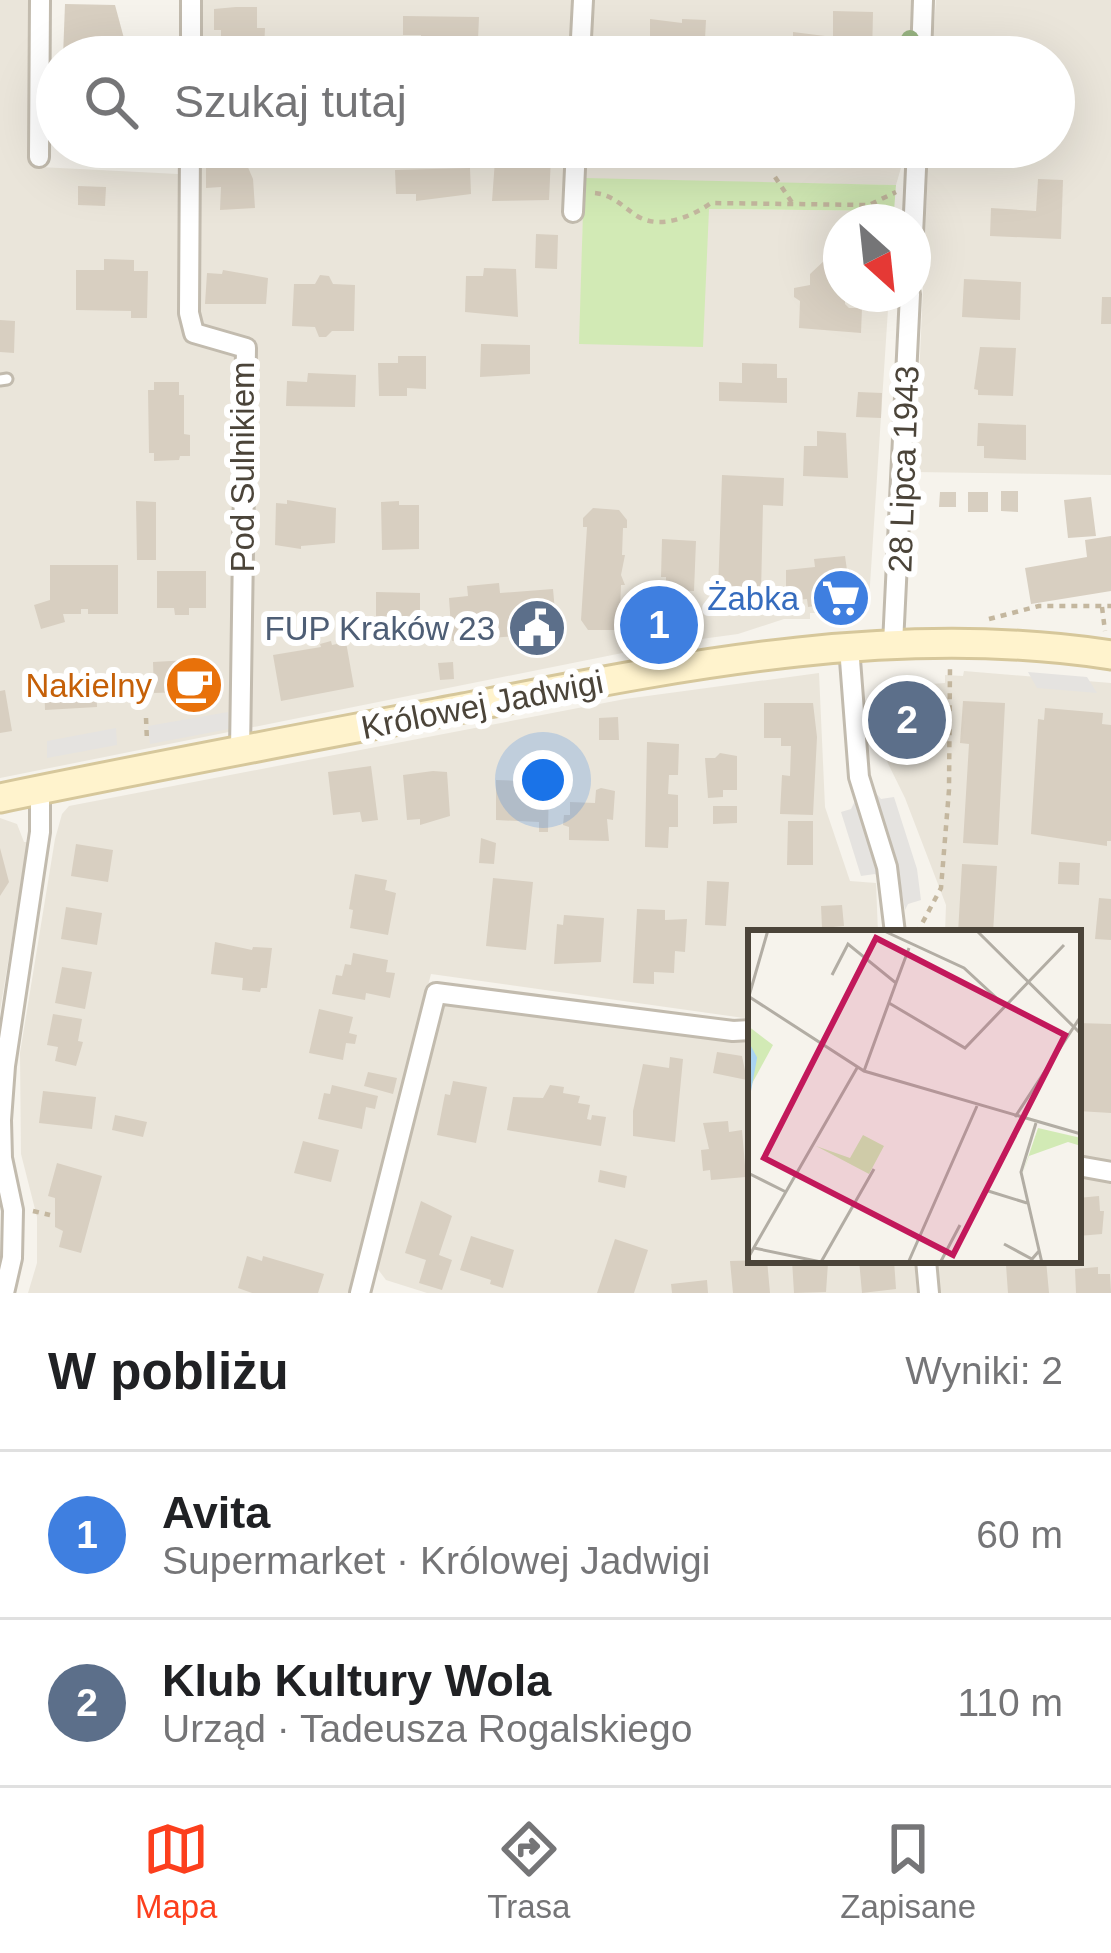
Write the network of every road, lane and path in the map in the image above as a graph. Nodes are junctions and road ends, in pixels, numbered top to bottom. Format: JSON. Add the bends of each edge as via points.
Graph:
{"nodes":[{"id":1,"x":40,"y":0,"type":"edge"},
{"id":2,"x":191,"y":0,"type":"edge"},
{"id":3,"x":583,"y":0,"type":"edge"},
{"id":4,"x":923,"y":0,"type":"edge"},
{"id":5,"x":40,"y":36,"type":"edge"},
{"id":6,"x":191,"y":36,"type":"edge"},
{"id":7,"x":581,"y":36,"type":"edge"},
{"id":8,"x":922,"y":36,"type":"edge"},
{"id":9,"x":190,"y":168,"type":"edge"},
{"id":10,"x":575,"y":168,"type":"edge"},
{"id":11,"x":916,"y":168,"type":"edge"},
{"id":12,"x":575,"y":171,"type":"junction"},
{"id":13,"x":775,"y":177,"type":"dead end"},
{"id":14,"x":902,"y":190,"type":"dead end"},
{"id":15,"x":794,"y":204,"type":"junction"},
{"id":16,"x":823,"y":204,"type":"edge"},
{"id":17,"x":871,"y":204,"type":"edge"},
{"id":18,"x":914,"y":204,"type":"edge"},
{"id":19,"x":573,"y":212,"type":"dead end"},
{"id":20,"x":909,"y":312,"type":"edge"},
{"id":21,"x":1102,"y":606,"type":"junction"},
{"id":22,"x":1111,"y":606,"type":"edge"},
{"id":23,"x":983,"y":621,"type":"dead end"},
{"id":24,"x":1108,"y":643,"type":"edge"},
{"id":25,"x":893,"y":644,"type":"junction"},
{"id":26,"x":849,"y":646,"type":"junction"},
{"id":27,"x":950,"y":667,"type":"dead end"},
{"id":28,"x":146,"y":718,"type":"dead end"},
{"id":29,"x":241,"y":751,"type":"junction"},
{"id":30,"x":148,"y":753,"type":"dead end"},
{"id":31,"x":40,"y":790,"type":"junction"},
{"id":32,"x":0,"y":798,"type":"edge"},
{"id":33,"x":895,"y":930,"type":"edge"},
{"id":34,"x":918,"y":930,"type":"edge"},
{"id":35,"x":748,"y":1030,"type":"edge"},
{"id":36,"x":1081,"y":1167,"type":"edge"},
{"id":37,"x":1111,"y":1172,"type":"edge"},
{"id":38,"x":27,"y":1211,"type":"dead end"},
{"id":39,"x":50,"y":1215,"type":"dead end"},
{"id":40,"x":926,"y":1263,"type":"edge"},
{"id":41,"x":361,"y":1290,"type":"edge"},
{"id":42,"x":4,"y":1293,"type":"edge"},
{"id":43,"x":384,"y":1293,"type":"edge"},
{"id":44,"x":929,"y":1293,"type":"edge"}],
"edges":[{"from":1,"to":5,"type":"street"},
{"from":2,"to":6,"type":"street"},
{"from":3,"to":7,"type":"street"},
{"from":4,"to":8,"type":"street"},
{"from":9,"to":29,"type":"street","name":"Pod Sulnikiem","via":[[194,333],[246,348]]},
{"from":10,"to":12,"type":"street"},
{"from":11,"to":18,"type":"street"},
{"from":12,"to":15,"type":"path","via":[[593,193],[608,194],[643,220],[690,218],[710,203]]},
{"from":12,"to":19,"type":"street"},
{"from":13,"to":15,"type":"path"},
{"from":14,"to":17,"type":"path"},
{"from":15,"to":16,"type":"path"},
{"from":20,"to":25,"type":"street","name":"28 Lipca 1943"},
{"from":21,"to":22,"type":"path"},
{"from":21,"to":23,"type":"path","via":[[1039,606]]},
{"from":21,"to":24,"type":"path"},
{"from":24,"to":25,"type":"street","name":"Królowej Jadwigi"},
{"from":25,"to":26,"type":"street","name":"Królowej Jadwigi"},
{"from":26,"to":29,"type":"street","name":"Królowej Jadwigi","via":[[649,673]]},
{"from":26,"to":33,"type":"street","via":[[859,777],[887,867]]},
{"from":27,"to":34,"type":"path","via":[[941,888]]},
{"from":28,"to":30,"type":"path"},
{"from":29,"to":31,"type":"street","name":"Królowej Jadwigi"},
{"from":31,"to":32,"type":"street","name":"Królowej Jadwigi"},
{"from":31,"to":42,"type":"street","via":[[1,1120],[13,1210]]},
{"from":35,"to":41,"type":"street","via":[[436,993]]},
{"from":36,"to":37,"type":"street"},
{"from":38,"to":39,"type":"path"},
{"from":40,"to":44,"type":"street"},
{"from":41,"to":43,"type":"street"}]}
